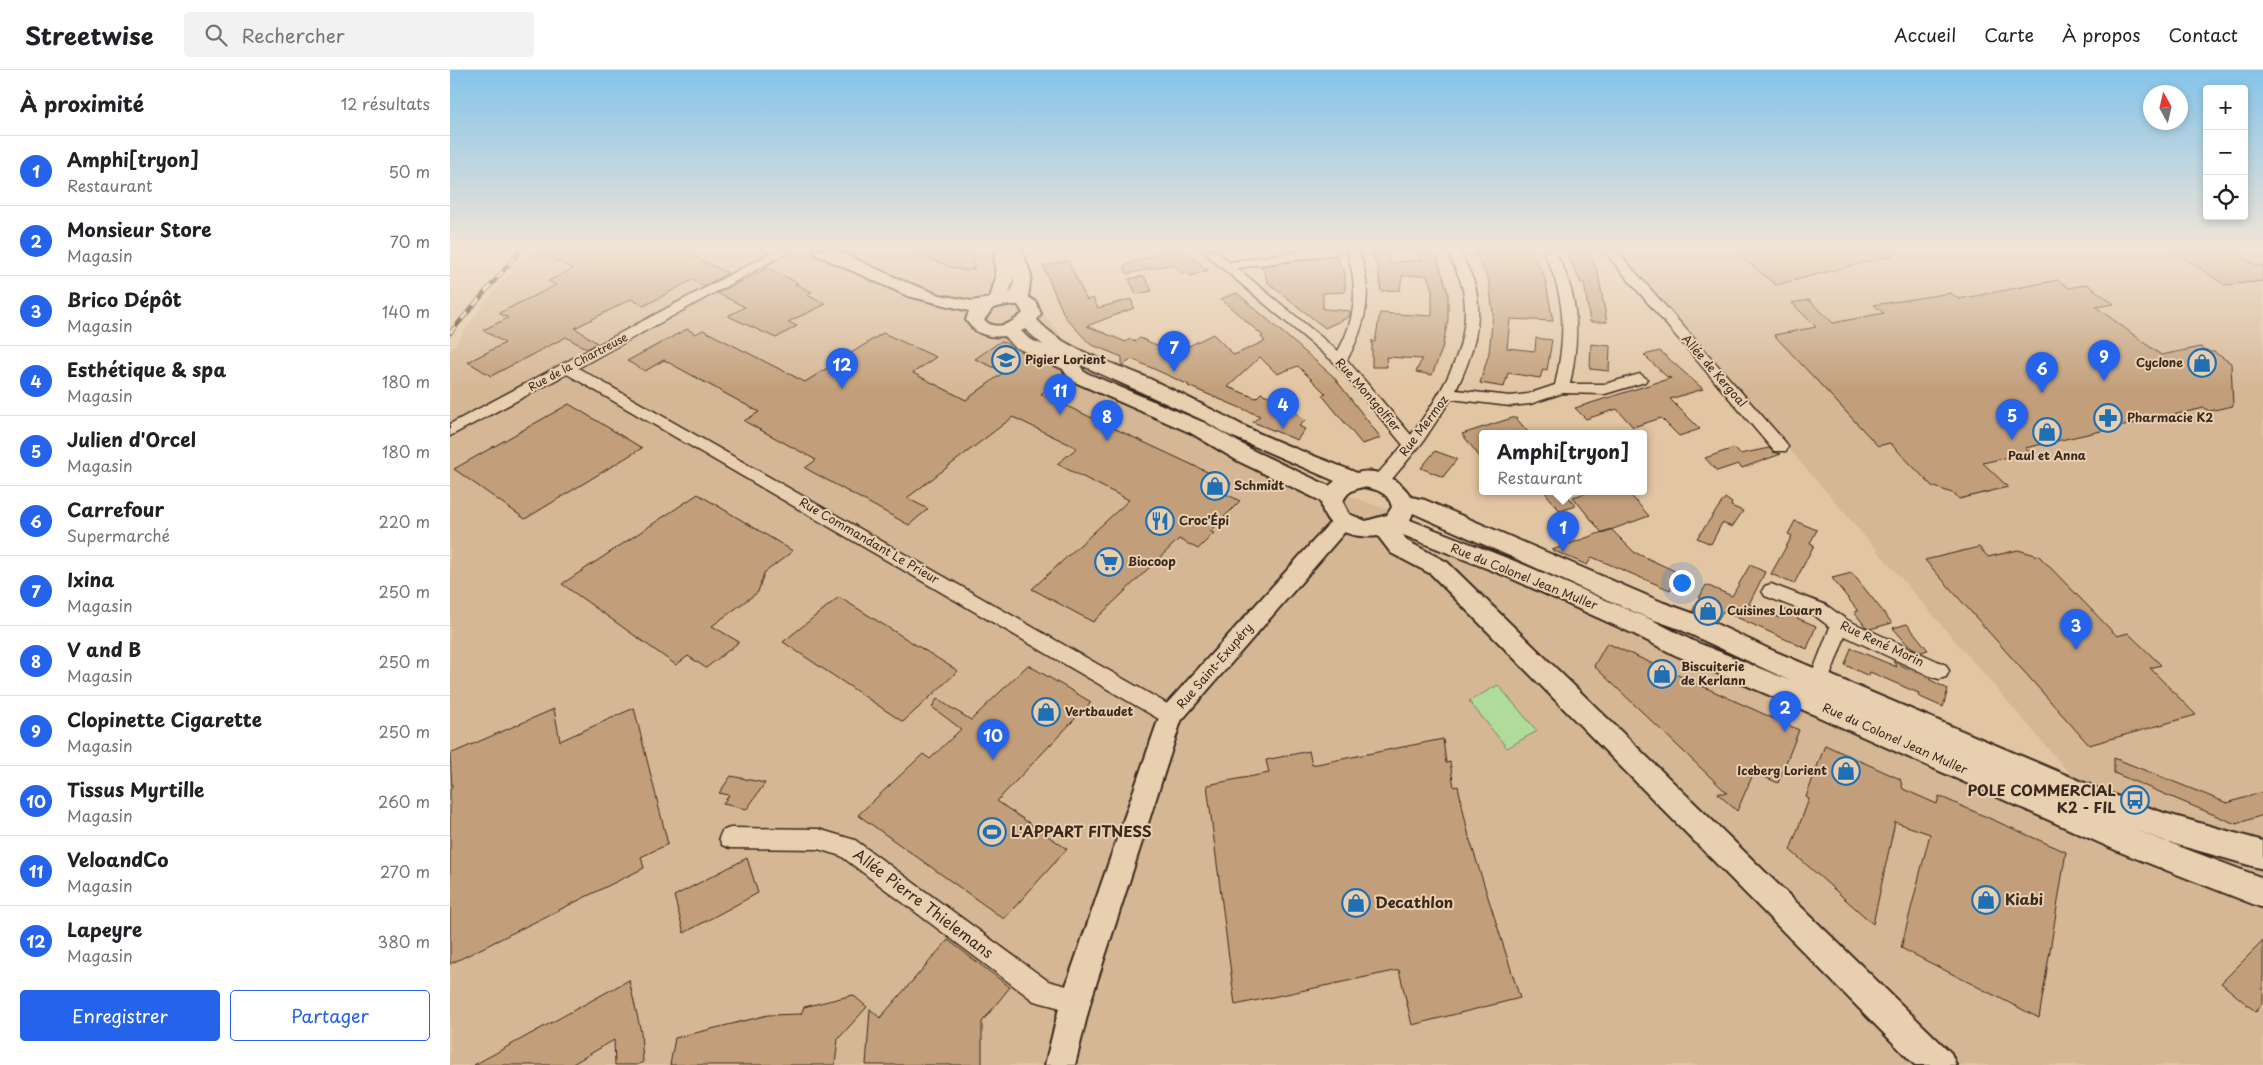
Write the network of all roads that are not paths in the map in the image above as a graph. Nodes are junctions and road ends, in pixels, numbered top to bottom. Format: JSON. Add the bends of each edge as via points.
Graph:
{"nodes":[{"id":1,"x":699,"y":296,"type":"edge"},
{"id":2,"x":933,"y":296,"type":"edge"},
{"id":3,"x":993,"y":296,"type":"edge"},
{"id":4,"x":1020,"y":296,"type":"edge"},
{"id":5,"x":1264,"y":296,"type":"edge"},
{"id":6,"x":1361,"y":296,"type":"edge"},
{"id":7,"x":1469,"y":296,"type":"edge"},
{"id":8,"x":1567,"y":296,"type":"edge"},
{"id":9,"x":1649,"y":296,"type":"edge"},
{"id":10,"x":1018,"y":300,"type":"junction"},
{"id":11,"x":986,"y":309,"type":"junction"},
{"id":12,"x":1028,"y":320,"type":"junction"},
{"id":13,"x":1008,"y":330,"type":"junction"},
{"id":14,"x":1340,"y":360,"type":"junction"},
{"id":15,"x":566,"y":367,"type":"junction"},
{"id":16,"x":1640,"y":379,"type":"dead end"},
{"id":17,"x":1562,"y":388,"type":"junction"},
{"id":18,"x":1449,"y":394,"type":"junction"},
{"id":19,"x":450,"y":431,"type":"edge"},
{"id":20,"x":1411,"y":445,"type":"junction"},
{"id":21,"x":1780,"y":447,"type":"dead end"},
{"id":22,"x":1353,"y":480,"type":"junction"},
{"id":23,"x":1381,"y":481,"type":"junction"},
{"id":24,"x":1332,"y":497,"type":"junction"},
{"id":25,"x":1393,"y":518,"type":"junction"},
{"id":26,"x":1342,"y":522,"type":"junction"},
{"id":27,"x":1771,"y":591,"type":"dead end"},
{"id":28,"x":1840,"y":625,"type":"junction"},
{"id":29,"x":1939,"y":671,"type":"dead end"},
{"id":30,"x":1819,"y":681,"type":"junction"},
{"id":31,"x":1171,"y":716,"type":"junction"},
{"id":32,"x":730,"y":838,"type":"dead end"},
{"id":33,"x":2263,"y":856,"type":"edge"},
{"id":34,"x":2263,"y":893,"type":"edge"},
{"id":35,"x":1076,"y":1000,"type":"junction"},
{"id":36,"x":1060,"y":1065,"type":"edge"},
{"id":37,"x":1939,"y":1065,"type":"edge"}],
"edges":[{"from":1,"to":15,"type":"street","name":"Rue de la Chartreuse"},
{"from":2,"to":11,"type":"main road"},
{"from":3,"to":11,"type":"main road"},
{"from":4,"to":10,"type":"main road"},
{"from":5,"to":14,"type":"street","name":"Rue Montgolfier"},
{"from":6,"to":14,"type":"street","via":[[1359,318],[1351,342]]},
{"from":7,"to":18,"type":"street","name":"Rue Mermoz","via":[[1467,341]]},
{"from":8,"to":17,"type":"street","via":[[1572,316],[1570,356]]},
{"from":9,"to":21,"type":"street","name":"Allée de Kergoal"},
{"from":10,"to":11,"type":"main road"},
{"from":10,"to":12,"type":"main road","via":[[1031,308]]},
{"from":11,"to":13,"type":"main road","via":[[978,325],[985,330]]},
{"from":12,"to":13,"type":"main road"},
{"from":12,"to":22,"type":"main road","via":[[1064,351]]},
{"from":13,"to":24,"type":"main road","via":[[1022,342],[1070,365],[1077,376],[1198,428],[1246,456]]},
{"from":14,"to":20,"type":"street","name":"Rue Montgolfier"},
{"from":15,"to":19,"type":"street","name":"Rue de la Chartreuse"},
{"from":15,"to":31,"type":"street","name":"Rue Commandant Le Prieur"},
{"from":16,"to":17,"type":"street","via":[[1605,389]]},
{"from":17,"to":18,"type":"street","via":[[1530,399],[1510,401]]},
{"from":18,"to":20,"type":"street","name":"Rue Mermoz"},
{"from":20,"to":23,"type":"street","name":"Rue Mermoz"},
{"from":22,"to":23,"type":"main road"},
{"from":22,"to":24,"type":"main road","via":[[1339,487]]},
{"from":23,"to":25,"type":"main road","via":[[1397,490]]},
{"from":24,"to":26,"type":"main road","via":[[1332,511]]},
{"from":25,"to":26,"type":"main road","via":[[1362,529]]},
{"from":25,"to":30,"type":"main road","name":"Rue du Colonel Jean Muller","via":[[1417,506]]},
{"from":25,"to":34,"type":"main road","name":"Rue du Colonel Jean Muller","via":[[2130,842]]},
{"from":25,"to":37,"type":"main road","via":[[1400,547],[1439,568]]},
{"from":26,"to":31,"type":"street","name":"Rue Saint-Exupéry"},
{"from":27,"to":28,"type":"street","name":"Rue René Morin","via":[[1820,610]]},
{"from":28,"to":29,"type":"street","name":"Rue René Morin"},
{"from":28,"to":30,"type":"street"},
{"from":30,"to":33,"type":"main road","name":"Rue du Colonel Jean Muller","via":[[2104,804],[2164,827]]},
{"from":31,"to":35,"type":"street","name":"Rue Saint-Exupéry"},
{"from":32,"to":35,"type":"street","name":"Allée Pierre Thielemans","via":[[818,839],[848,847],[1043,992]]},
{"from":35,"to":36,"type":"street","name":"Rue Saint-Exupéry"}]}
